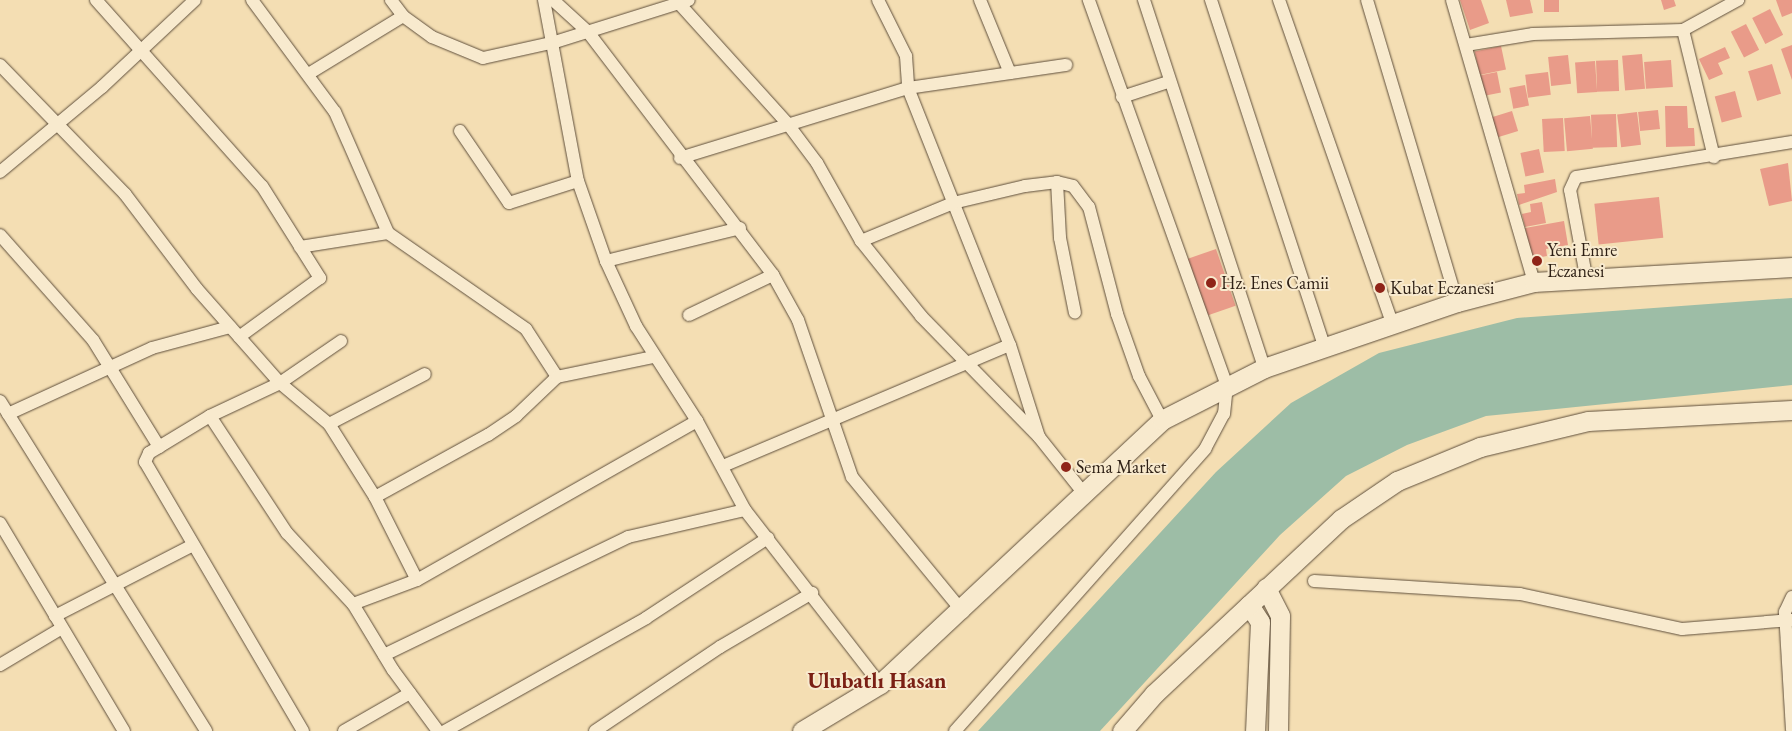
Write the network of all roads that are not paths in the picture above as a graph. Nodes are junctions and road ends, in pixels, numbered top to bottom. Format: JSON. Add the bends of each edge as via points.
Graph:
{"nodes":[{"id":1,"x":96,"y":0,"type":"edge"},
{"id":2,"x":195,"y":0,"type":"edge"},
{"id":3,"x":252,"y":0,"type":"edge"},
{"id":4,"x":391,"y":0,"type":"edge"},
{"id":5,"x":544,"y":0,"type":"edge"},
{"id":6,"x":553,"y":0,"type":"edge"},
{"id":7,"x":878,"y":0,"type":"edge"},
{"id":8,"x":980,"y":0,"type":"edge"},
{"id":9,"x":1089,"y":0,"type":"edge"},
{"id":10,"x":1144,"y":0,"type":"edge"},
{"id":11,"x":1211,"y":0,"type":"edge"},
{"id":12,"x":1279,"y":0,"type":"edge"},
{"id":13,"x":1367,"y":0,"type":"edge"},
{"id":14,"x":1452,"y":0,"type":"edge"},
{"id":15,"x":1738,"y":0,"type":"edge"},
{"id":16,"x":681,"y":1,"type":"edge"},
{"id":17,"x":403,"y":16,"type":"junction"},
{"id":18,"x":1683,"y":30,"type":"junction"},
{"id":19,"x":588,"y":32,"type":"junction"},
{"id":20,"x":555,"y":42,"type":"junction"},
{"id":21,"x":1466,"y":45,"type":"junction"},
{"id":22,"x":142,"y":49,"type":"junction"},
{"id":23,"x":0,"y":65,"type":"edge"},
{"id":24,"x":1066,"y":65,"type":"dead end"},
{"id":25,"x":310,"y":73,"type":"junction"},
{"id":26,"x":1010,"y":73,"type":"junction"},
{"id":27,"x":1168,"y":82,"type":"junction"},
{"id":28,"x":908,"y":88,"type":"junction"},
{"id":29,"x":1122,"y":97,"type":"junction"},
{"id":30,"x":787,"y":123,"type":"junction"},
{"id":31,"x":55,"y":125,"type":"junction"},
{"id":32,"x":460,"y":131,"type":"dead end"},
{"id":33,"x":1792,"y":142,"type":"edge"},
{"id":34,"x":1714,"y":156,"type":"junction"},
{"id":35,"x":680,"y":158,"type":"junction"},
{"id":36,"x":0,"y":172,"type":"edge"},
{"id":37,"x":578,"y":181,"type":"junction"},
{"id":38,"x":1057,"y":182,"type":"junction"},
{"id":39,"x":953,"y":203,"type":"junction"},
{"id":40,"x":740,"y":228,"type":"junction"},
{"id":41,"x":388,"y":233,"type":"junction"},
{"id":42,"x":0,"y":235,"type":"edge"},
{"id":43,"x":861,"y":241,"type":"junction"},
{"id":44,"x":300,"y":247,"type":"junction"},
{"id":45,"x":606,"y":261,"type":"junction"},
{"id":46,"x":1792,"y":266,"type":"edge"},
{"id":47,"x":773,"y":275,"type":"junction"},
{"id":48,"x":1586,"y":276,"type":"junction"},
{"id":49,"x":1534,"y":282,"type":"junction"},
{"id":50,"x":1457,"y":302,"type":"junction"},
{"id":51,"x":1075,"y":313,"type":"dead end"},
{"id":52,"x":689,"y":316,"type":"dead end"},
{"id":53,"x":1392,"y":323,"type":"junction"},
{"id":54,"x":230,"y":327,"type":"junction"},
{"id":55,"x":239,"y":337,"type":"junction"},
{"id":56,"x":341,"y":341,"type":"dead end"},
{"id":57,"x":1010,"y":345,"type":"junction"},
{"id":58,"x":1324,"y":346,"type":"junction"},
{"id":59,"x":654,"y":357,"type":"junction"},
{"id":60,"x":969,"y":363,"type":"junction"},
{"id":61,"x":111,"y":367,"type":"junction"},
{"id":62,"x":1264,"y":368,"type":"junction"},
{"id":63,"x":425,"y":374,"type":"dead end"},
{"id":64,"x":557,"y":377,"type":"junction"},
{"id":65,"x":280,"y":383,"type":"junction"},
{"id":66,"x":1227,"y":386,"type":"junction"},
{"id":67,"x":2,"y":406,"type":"edge"},
{"id":68,"x":1792,"y":410,"type":"edge"},
{"id":69,"x":210,"y":416,"type":"junction"},
{"id":70,"x":697,"y":420,"type":"junction"},
{"id":71,"x":1162,"y":420,"type":"junction"},
{"id":72,"x":832,"y":422,"type":"junction"},
{"id":73,"x":329,"y":424,"type":"junction"},
{"id":74,"x":1039,"y":437,"type":"junction"},
{"id":75,"x":159,"y":447,"type":"junction"},
{"id":76,"x":723,"y":466,"type":"junction"},
{"id":77,"x":1082,"y":491,"type":"junction"},
{"id":78,"x":375,"y":497,"type":"junction"},
{"id":79,"x":745,"y":510,"type":"junction"},
{"id":80,"x":0,"y":523,"type":"edge"},
{"id":81,"x":768,"y":538,"type":"junction"},
{"id":82,"x":193,"y":545,"type":"junction"},
{"id":83,"x":417,"y":580,"type":"junction"},
{"id":84,"x":1314,"y":581,"type":"dead end"},
{"id":85,"x":115,"y":584,"type":"junction"},
{"id":86,"x":1266,"y":588,"type":"junction"},
{"id":87,"x":812,"y":593,"type":"junction"},
{"id":88,"x":1792,"y":597,"type":"edge"},
{"id":89,"x":352,"y":604,"type":"junction"},
{"id":90,"x":1249,"y":604,"type":"junction"},
{"id":91,"x":963,"y":612,"type":"junction"},
{"id":92,"x":55,"y":616,"type":"junction"},
{"id":93,"x":1789,"y":620,"type":"edge"},
{"id":94,"x":62,"y":628,"type":"junction"},
{"id":95,"x":384,"y":655,"type":"junction"},
{"id":96,"x":0,"y":665,"type":"edge"},
{"id":97,"x":880,"y":684,"type":"junction"},
{"id":98,"x":410,"y":693,"type":"junction"},
{"id":99,"x":438,"y":730,"type":"edge"},
{"id":100,"x":1792,"y":730,"type":"edge"},
{"id":101,"x":124,"y":731,"type":"edge"},
{"id":102,"x":206,"y":731,"type":"edge"},
{"id":103,"x":303,"y":731,"type":"edge"},
{"id":104,"x":344,"y":731,"type":"edge"},
{"id":105,"x":594,"y":731,"type":"edge"},
{"id":106,"x":802,"y":731,"type":"edge"},
{"id":107,"x":955,"y":731,"type":"edge"},
{"id":108,"x":1122,"y":731,"type":"edge"},
{"id":109,"x":1255,"y":731,"type":"edge"},
{"id":110,"x":1278,"y":731,"type":"edge"}],
"edges":[{"from":1,"to":22,"type":"street"},
{"from":2,"to":22,"type":"street"},
{"from":3,"to":25,"type":"street"},
{"from":4,"to":17,"type":"street"},
{"from":5,"to":20,"type":"street"},
{"from":6,"to":19,"type":"street"},
{"from":7,"to":28,"type":"street","via":[[906,56]]},
{"from":8,"to":26,"type":"street"},
{"from":9,"to":29,"type":"street"},
{"from":10,"to":27,"type":"street"},
{"from":11,"to":58,"type":"street"},
{"from":12,"to":53,"type":"street"},
{"from":13,"to":50,"type":"street"},
{"from":14,"to":21,"type":"street"},
{"from":15,"to":18,"type":"street"},
{"from":16,"to":19,"type":"street"},
{"from":16,"to":30,"type":"street"},
{"from":17,"to":20,"type":"street","via":[[446,45],[483,58]]},
{"from":17,"to":25,"type":"street"},
{"from":18,"to":21,"type":"street","via":[[1533,34]]},
{"from":18,"to":34,"type":"street"},
{"from":19,"to":20,"type":"street"},
{"from":19,"to":35,"type":"street"},
{"from":20,"to":37,"type":"street"},
{"from":21,"to":49,"type":"street"},
{"from":22,"to":31,"type":"street"},
{"from":22,"to":44,"type":"street","via":[[262,186]]},
{"from":23,"to":31,"type":"street"},
{"from":24,"to":26,"type":"street"},
{"from":25,"to":41,"type":"street","via":[[335,112]]},
{"from":26,"to":28,"type":"street"},
{"from":27,"to":29,"type":"street"},
{"from":27,"to":62,"type":"street"},
{"from":28,"to":30,"type":"street"},
{"from":28,"to":39,"type":"street"},
{"from":29,"to":66,"type":"street"},
{"from":30,"to":35,"type":"street"},
{"from":30,"to":43,"type":"street","via":[[817,163]]},
{"from":31,"to":36,"type":"street"},
{"from":31,"to":54,"type":"street","via":[[124,194]]},
{"from":32,"to":37,"type":"street","via":[[509,203]]},
{"from":33,"to":34,"type":"street"},
{"from":34,"to":48,"type":"street","via":[[1576,177],[1570,190]]},
{"from":35,"to":40,"type":"street"},
{"from":37,"to":45,"type":"street"},
{"from":38,"to":39,"type":"street"},
{"from":38,"to":51,"type":"street","via":[[1060,238]]},
{"from":38,"to":71,"type":"street","via":[[1072,186],[1090,207],[1117,314],[1139,376]]},
{"from":39,"to":43,"type":"street"},
{"from":39,"to":57,"type":"street"},
{"from":40,"to":45,"type":"street"},
{"from":40,"to":47,"type":"street"},
{"from":41,"to":44,"type":"street"},
{"from":41,"to":64,"type":"street","via":[[526,330]]},
{"from":42,"to":61,"type":"street","via":[[93,340]]},
{"from":43,"to":60,"type":"street","via":[[921,316]]},
{"from":44,"to":55,"type":"street","via":[[320,278]]},
{"from":45,"to":59,"type":"street"},
{"from":46,"to":48,"type":"main road"},
{"from":47,"to":52,"type":"street"},
{"from":47,"to":72,"type":"street","via":[[798,320]]},
{"from":48,"to":49,"type":"main road"},
{"from":49,"to":50,"type":"main road"},
{"from":50,"to":53,"type":"main road"},
{"from":53,"to":58,"type":"main road"},
{"from":54,"to":55,"type":"street"},
{"from":54,"to":61,"type":"street","via":[[152,348]]},
{"from":55,"to":65,"type":"street"},
{"from":56,"to":65,"type":"street"},
{"from":57,"to":60,"type":"street"},
{"from":57,"to":74,"type":"street"},
{"from":58,"to":62,"type":"main road"},
{"from":59,"to":64,"type":"street"},
{"from":59,"to":70,"type":"street"},
{"from":60,"to":72,"type":"street"},
{"from":60,"to":74,"type":"street"},
{"from":61,"to":67,"type":"street"},
{"from":61,"to":75,"type":"street"},
{"from":62,"to":66,"type":"main road"},
{"from":63,"to":73,"type":"street"},
{"from":64,"to":78,"type":"street","via":[[516,416],[488,435]]},
{"from":65,"to":69,"type":"street"},
{"from":65,"to":73,"type":"street"},
{"from":66,"to":71,"type":"main road"},
{"from":66,"to":107,"type":"street","via":[[1224,414],[1205,449]]},
{"from":67,"to":85,"type":"street"},
{"from":68,"to":86,"type":"main road","via":[[1588,421],[1480,447],[1397,481],[1341,519]]},
{"from":69,"to":75,"type":"street"},
{"from":69,"to":89,"type":"street","via":[[287,533]]},
{"from":70,"to":76,"type":"street"},
{"from":70,"to":83,"type":"street"},
{"from":71,"to":77,"type":"main road"},
{"from":72,"to":76,"type":"street"},
{"from":72,"to":91,"type":"street","via":[[852,477]]},
{"from":73,"to":78,"type":"street"},
{"from":74,"to":77,"type":"street"},
{"from":75,"to":82,"type":"street","via":[[149,453],[145,462]]},
{"from":76,"to":79,"type":"street"},
{"from":77,"to":91,"type":"main road"},
{"from":78,"to":83,"type":"street"},
{"from":79,"to":81,"type":"street"},
{"from":79,"to":95,"type":"street","via":[[628,537]]},
{"from":80,"to":92,"type":"street"},
{"from":81,"to":87,"type":"street"},
{"from":81,"to":99,"type":"street","via":[[646,618]]},
{"from":82,"to":85,"type":"street"},
{"from":82,"to":103,"type":"street"},
{"from":83,"to":89,"type":"street"},
{"from":84,"to":93,"type":"street","via":[[1520,594],[1682,629]]},
{"from":85,"to":92,"type":"street"},
{"from":85,"to":102,"type":"street"},
{"from":86,"to":90,"type":"main road"},
{"from":86,"to":110,"type":"main road","via":[[1280,616]]},
{"from":87,"to":97,"type":"street"},
{"from":87,"to":105,"type":"street","via":[[720,647]]},
{"from":88,"to":93,"type":"street"},
{"from":89,"to":95,"type":"street"},
{"from":90,"to":108,"type":"main road","via":[[1154,694]]},
{"from":90,"to":109,"type":"main road","via":[[1260,622]]},
{"from":91,"to":97,"type":"main road"},
{"from":92,"to":94,"type":"street"},
{"from":93,"to":100,"type":"street"},
{"from":94,"to":96,"type":"street"},
{"from":94,"to":101,"type":"street"},
{"from":95,"to":98,"type":"street"},
{"from":97,"to":106,"type":"main road"},
{"from":98,"to":99,"type":"street"},
{"from":98,"to":104,"type":"street"}]}
